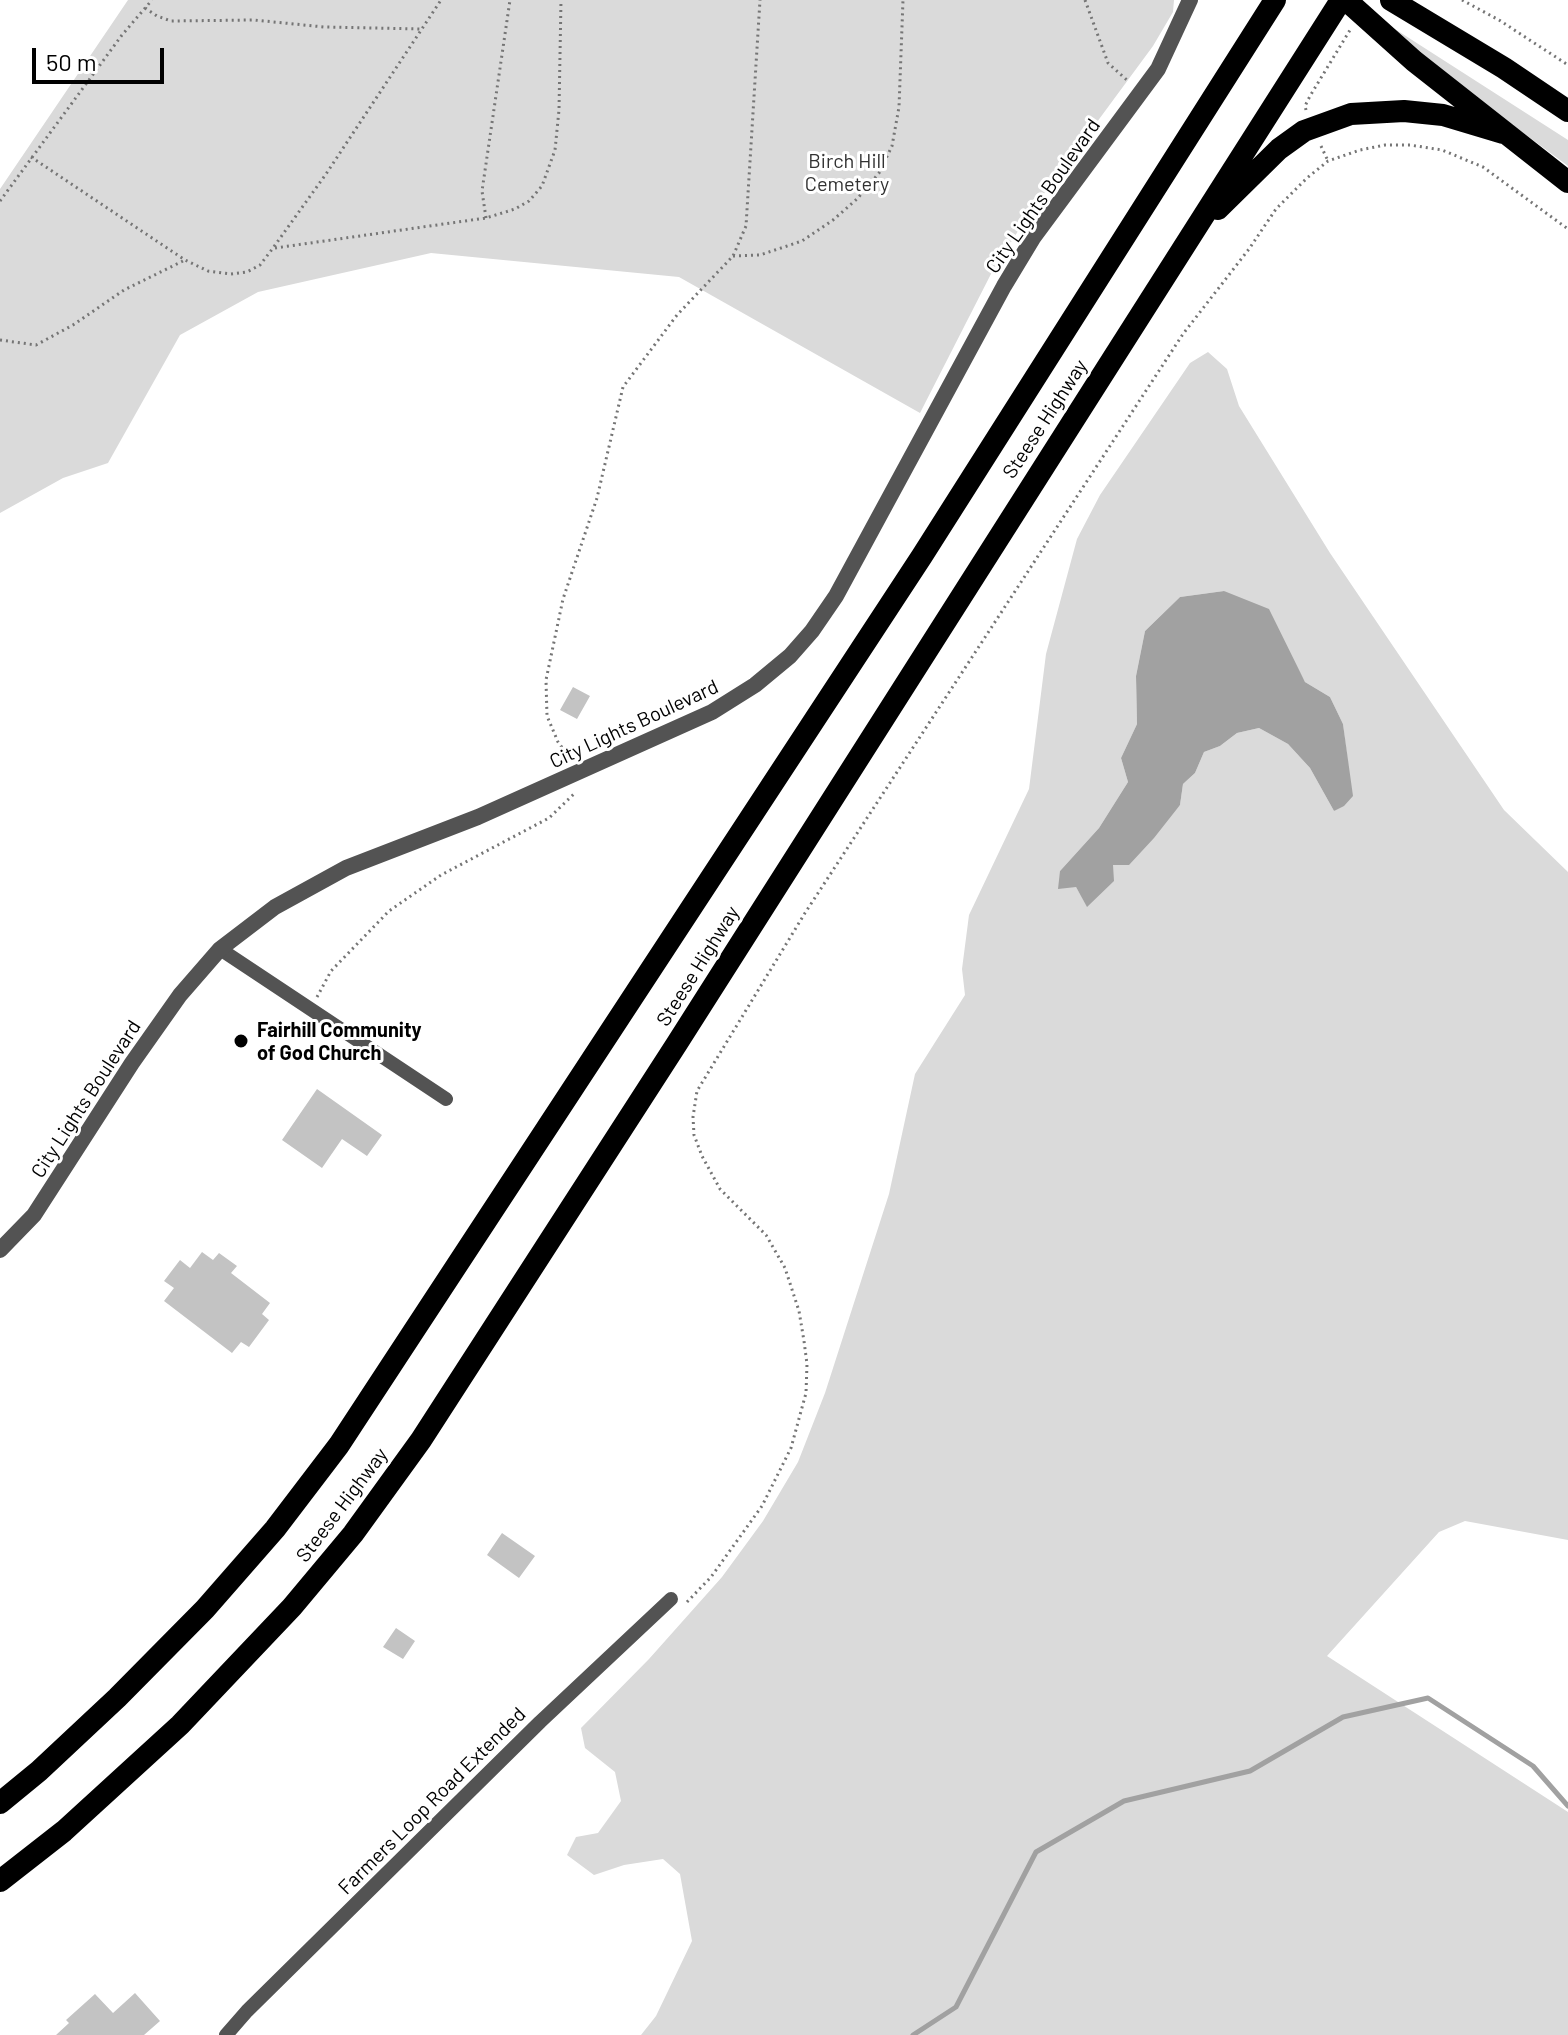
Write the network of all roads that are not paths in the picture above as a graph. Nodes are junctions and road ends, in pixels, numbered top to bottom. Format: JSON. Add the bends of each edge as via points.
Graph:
{"nodes":[{"id":1,"x":1190,"y":0,"type":"edge"},
{"id":2,"x":1275,"y":0,"type":"edge"},
{"id":3,"x":1343,"y":0,"type":"edge"},
{"id":4,"x":1391,"y":0,"type":"edge"},
{"id":5,"x":1568,"y":111,"type":"edge"},
{"id":6,"x":1503,"y":133,"type":"junction"},
{"id":7,"x":1568,"y":182,"type":"edge"},
{"id":8,"x":1188,"y":238,"type":"junction"},
{"id":9,"x":220,"y":949,"type":"junction"},
{"id":10,"x":446,"y":1099,"type":"dead end"},
{"id":11,"x":0,"y":1250,"type":"edge"},
{"id":12,"x":677,"y":1603,"type":"road end"},
{"id":13,"x":0,"y":1803,"type":"edge"},
{"id":14,"x":0,"y":1881,"type":"edge"},
{"id":15,"x":226,"y":2035,"type":"edge"}],
"edges":[{"from":1,"to":9,"type":"street","name":"City Lights Boulevard","via":[[1143,91],[1011,274],[836,596],[790,656],[712,712],[478,817],[346,868],[275,907]]},
{"from":2,"to":13,"type":"highway","name":"Steese Highway","via":[[897,595],[339,1445],[205,1609],[106,1709]]},
{"from":3,"to":6,"type":"highway"},
{"from":3,"to":8,"type":"highway","name":"Steese Highway"},
{"from":4,"to":5,"type":"highway"},
{"from":6,"to":7,"type":"highway"},
{"from":6,"to":8,"type":"highway","via":[[1443,115],[1351,114],[1304,131],[1279,149]]},
{"from":8,"to":14,"type":"highway","name":"Steese Highway","via":[[676,1045],[412,1452],[353,1534],[201,1704],[64,1831]]},
{"from":9,"to":10,"type":"street"},
{"from":9,"to":11,"type":"street","name":"City Lights Boulevard","via":[[172,1006],[34,1215]]},
{"from":12,"to":15,"type":"street","name":"Farmers Loop Road Extended","via":[[540,1722]]}]}
